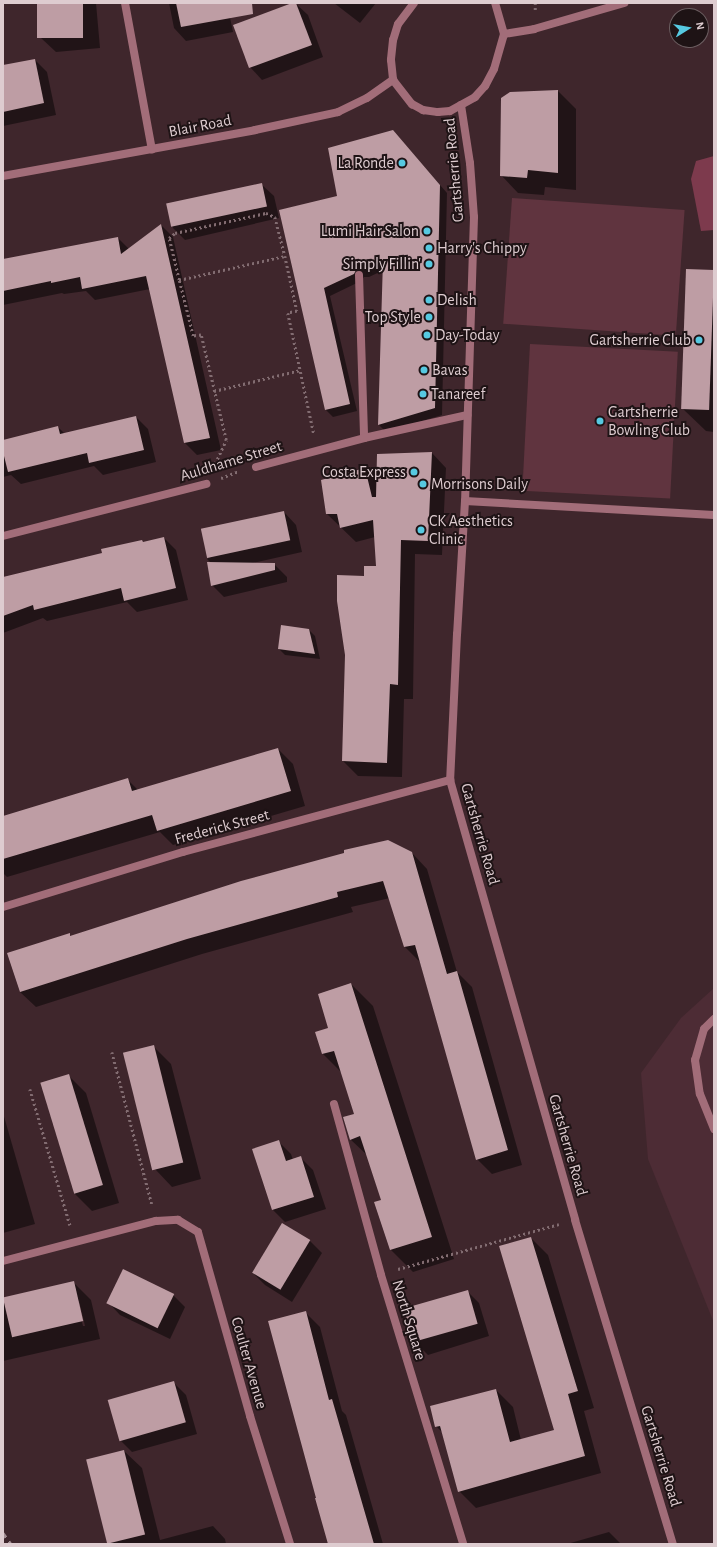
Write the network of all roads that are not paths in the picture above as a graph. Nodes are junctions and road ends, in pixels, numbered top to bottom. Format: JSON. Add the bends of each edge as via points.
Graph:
{"nodes":[{"id":1,"x":125,"y":3,"type":"edge"},
{"id":2,"x":414,"y":3,"type":"edge"},
{"id":3,"x":495,"y":3,"type":"edge"},
{"id":4,"x":624,"y":3,"type":"edge"},
{"id":5,"x":504,"y":34,"type":"junction"},
{"id":6,"x":393,"y":80,"type":"junction"},
{"id":7,"x":461,"y":105,"type":"junction"},
{"id":8,"x":152,"y":150,"type":"junction"},
{"id":9,"x":3,"y":176,"type":"edge"},
{"id":10,"x":359,"y":275,"type":"dead end"},
{"id":11,"x":467,"y":415,"type":"junction"},
{"id":12,"x":364,"y":438,"type":"junction"},
{"id":13,"x":256,"y":468,"type":"road end"},
{"id":14,"x":206,"y":484,"type":"road end"},
{"id":15,"x":465,"y":501,"type":"junction"},
{"id":16,"x":714,"y":516,"type":"edge"},
{"id":17,"x":3,"y":536,"type":"edge"},
{"id":18,"x":450,"y":780,"type":"junction"},
{"id":19,"x":3,"y":907,"type":"edge"},
{"id":20,"x":714,"y":1019,"type":"edge"},
{"id":21,"x":334,"y":1104,"type":"dead end"},
{"id":22,"x":714,"y":1129,"type":"edge"},
{"id":23,"x":3,"y":1261,"type":"edge"},
{"id":24,"x":290,"y":1544,"type":"edge"},
{"id":25,"x":463,"y":1544,"type":"edge"},
{"id":26,"x":673,"y":1544,"type":"edge"}],
"edges":[{"from":1,"to":8,"type":"street"},
{"from":2,"to":6,"type":"street","via":[[398,24],[393,40]]},
{"from":3,"to":5,"type":"street"},
{"from":4,"to":5,"type":"street","via":[[534,29]]},
{"from":5,"to":7,"type":"street","via":[[494,69],[485,86],[475,97]]},
{"from":6,"to":7,"type":"street","via":[[412,104],[423,110],[450,111]]},
{"from":6,"to":8,"type":"street","name":"Blair Road","via":[[367,98],[338,112]]},
{"from":7,"to":11,"type":"street","name":"Gartsherrie Road","via":[[470,163],[474,217]]},
{"from":8,"to":9,"type":"street","name":"Blair Road"},
{"from":10,"to":12,"type":"street"},
{"from":11,"to":12,"type":"street","name":"Auldhame Street"},
{"from":11,"to":15,"type":"street","name":"Gartsherrie Road"},
{"from":12,"to":13,"type":"street","name":"Auldhame Street"},
{"from":14,"to":17,"type":"street","name":"Auldhame Street"},
{"from":15,"to":16,"type":"street"},
{"from":15,"to":18,"type":"street","name":"Gartsherrie Road"},
{"from":18,"to":19,"type":"street","name":"Frederick Street","via":[[183,852]]},
{"from":18,"to":26,"type":"street","name":"Gartsherrie Road","via":[[575,1220]]},
{"from":20,"to":22,"type":"street","via":[[704,1029],[695,1060],[700,1094]]},
{"from":21,"to":25,"type":"street","name":"North Square","via":[[381,1275]]},
{"from":23,"to":24,"type":"street","name":"Coulter Avenue","via":[[156,1221],[178,1220],[198,1232],[250,1416]]}]}
